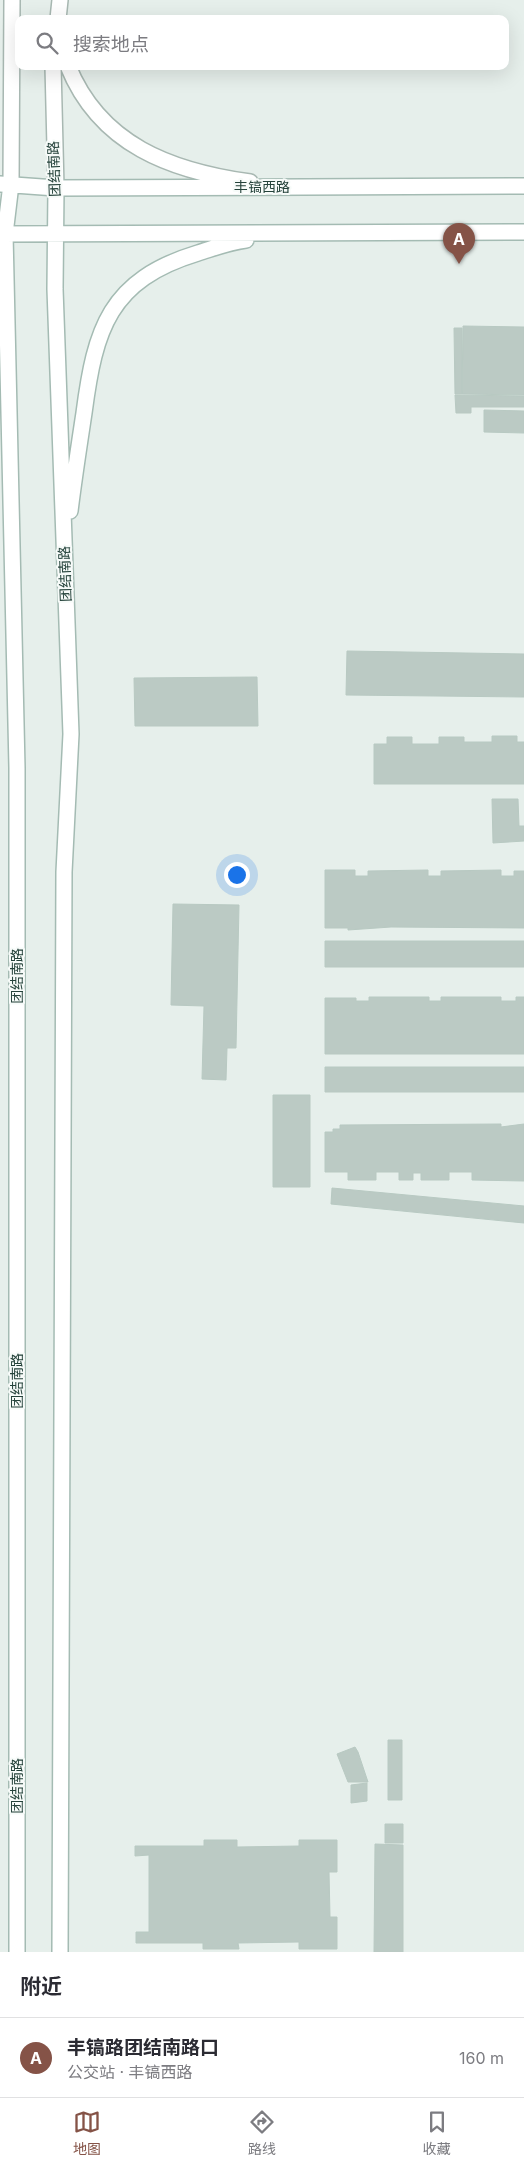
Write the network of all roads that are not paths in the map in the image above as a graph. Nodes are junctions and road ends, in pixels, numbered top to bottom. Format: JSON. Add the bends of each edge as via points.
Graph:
{"nodes":[{"id":1,"x":12,"y":0,"type":"edge"},
{"id":2,"x":53,"y":70,"type":"edge"},
{"id":3,"x":70,"y":70,"type":"edge"},
{"id":4,"x":6,"y":184,"type":"edge"},
{"id":5,"x":279,"y":186,"type":"junction"},
{"id":6,"x":524,"y":186,"type":"edge"},
{"id":7,"x":56,"y":188,"type":"junction"},
{"id":8,"x":524,"y":232,"type":"edge"},
{"id":9,"x":55,"y":233,"type":"junction"},
{"id":10,"x":297,"y":233,"type":"junction"},
{"id":11,"x":3,"y":234,"type":"edge"},
{"id":12,"x":0,"y":495,"type":"edge"},
{"id":13,"x":11,"y":548,"type":"junction"},
{"id":14,"x":64,"y":552,"type":"junction"},
{"id":15,"x":17,"y":1952,"type":"edge"},
{"id":16,"x":60,"y":1952,"type":"edge"}],
"edges":[{"from":1,"to":4,"type":"main road","name":"团结南路"},
{"from":2,"to":7,"type":"main road","name":"团结南路"},
{"from":3,"to":5,"type":"main road","via":[[79,91],[117,135],[156,158],[215,177]]},
{"from":4,"to":7,"type":"main road","name":"丰镐西路"},
{"from":4,"to":11,"type":"main road","name":"团结南路"},
{"from":5,"to":6,"type":"main road","name":"丰镐西路"},
{"from":5,"to":7,"type":"main road","name":"丰镐西路"},
{"from":7,"to":9,"type":"main road","name":"团结南路"},
{"from":8,"to":10,"type":"main road"},
{"from":9,"to":10,"type":"main road"},
{"from":9,"to":11,"type":"main road"},
{"from":9,"to":14,"type":"main road","name":"团结南路"},
{"from":10,"to":14,"type":"main road","via":[[234,241],[174,260],[150,272],[115,307],[103,326],[90,366]]},
{"from":11,"to":13,"type":"main road","name":"团结南路"},
{"from":12,"to":13,"type":"main road"},
{"from":13,"to":15,"type":"main road","name":"团结南路","via":[[17,768]]},
{"from":14,"to":16,"type":"main road","name":"团结南路","via":[[71,734],[64,872]]}]}
